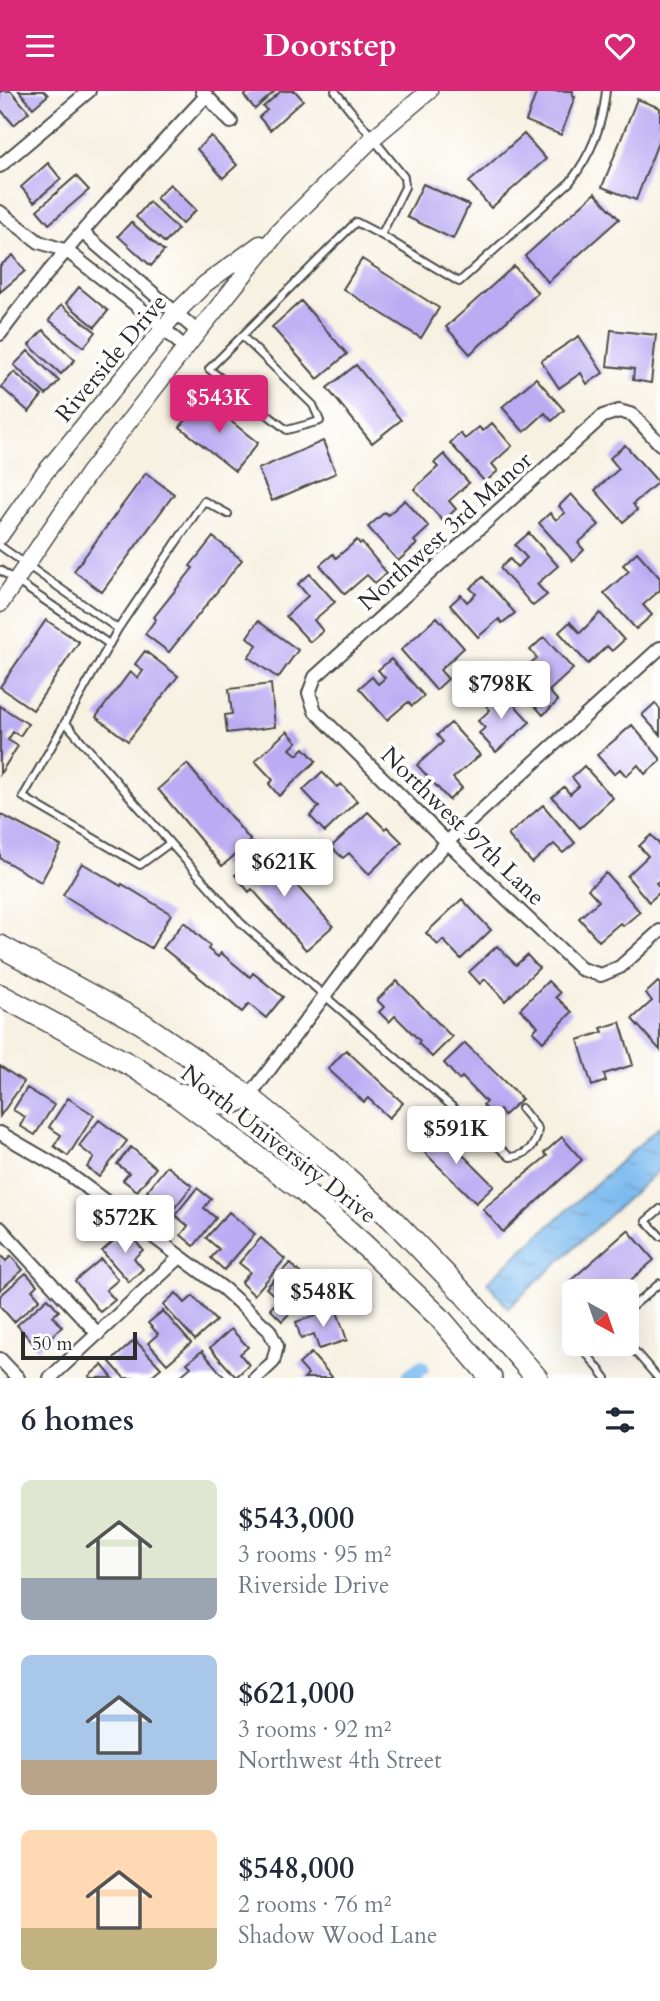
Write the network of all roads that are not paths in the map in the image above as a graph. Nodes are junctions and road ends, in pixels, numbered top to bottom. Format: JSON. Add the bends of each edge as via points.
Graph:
{"nodes":[{"id":1,"x":89,"y":91,"type":"edge"},
{"id":2,"x":335,"y":91,"type":"edge"},
{"id":3,"x":429,"y":91,"type":"edge"},
{"id":4,"x":606,"y":91,"type":"edge"},
{"id":5,"x":204,"y":94,"type":"edge"},
{"id":6,"x":231,"y":122,"type":"dead end"},
{"id":7,"x":373,"y":138,"type":"junction"},
{"id":8,"x":0,"y":166,"type":"edge"},
{"id":9,"x":0,"y":212,"type":"edge"},
{"id":10,"x":279,"y":231,"type":"junction"},
{"id":11,"x":83,"y":233,"type":"junction"},
{"id":12,"x":381,"y":235,"type":"junction"},
{"id":13,"x":67,"y":251,"type":"junction"},
{"id":14,"x":176,"y":313,"type":"junction"},
{"id":15,"x":163,"y":328,"type":"junction"},
{"id":16,"x":198,"y":332,"type":"junction"},
{"id":17,"x":0,"y":334,"type":"edge"},
{"id":18,"x":242,"y":337,"type":"junction"},
{"id":19,"x":185,"y":348,"type":"junction"},
{"id":20,"x":660,"y":444,"type":"edge"},
{"id":21,"x":228,"y":514,"type":"dead end"},
{"id":22,"x":0,"y":536,"type":"edge"},
{"id":23,"x":0,"y":546,"type":"edge"},
{"id":24,"x":26,"y":564,"type":"junction"},
{"id":25,"x":0,"y":570,"type":"edge"},
{"id":26,"x":15,"y":580,"type":"junction"},
{"id":27,"x":0,"y":604,"type":"edge"},
{"id":28,"x":118,"y":629,"type":"junction"},
{"id":29,"x":109,"y":644,"type":"junction"},
{"id":30,"x":660,"y":648,"type":"edge"},
{"id":31,"x":309,"y":693,"type":"joint"},
{"id":32,"x":65,"y":722,"type":"junction"},
{"id":33,"x":447,"y":842,"type":"junction"},
{"id":34,"x":170,"y":843,"type":"junction"},
{"id":35,"x":660,"y":931,"type":"edge"},
{"id":36,"x":0,"y":946,"type":"edge"},
{"id":37,"x":0,"y":995,"type":"edge"},
{"id":38,"x":325,"y":995,"type":"junction"},
{"id":39,"x":169,"y":1090,"type":"junction"},
{"id":40,"x":249,"y":1097,"type":"junction"},
{"id":41,"x":521,"y":1108,"type":"dead end"},
{"id":42,"x":0,"y":1133,"type":"edge"},
{"id":43,"x":660,"y":1209,"type":"edge"},
{"id":44,"x":0,"y":1228,"type":"edge"},
{"id":45,"x":660,"y":1236,"type":"edge"},
{"id":46,"x":180,"y":1257,"type":"junction"},
{"id":47,"x":660,"y":1283,"type":"edge"},
{"id":48,"x":639,"y":1301,"type":"edge"},
{"id":49,"x":98,"y":1334,"type":"junction"},
{"id":50,"x":589,"y":1356,"type":"edge"},
{"id":51,"x":639,"y":1356,"type":"edge"},
{"id":52,"x":0,"y":1359,"type":"edge"},
{"id":53,"x":660,"y":1365,"type":"edge"},
{"id":54,"x":655,"y":1375,"type":"edge"},
{"id":55,"x":18,"y":1378,"type":"edge"},
{"id":56,"x":50,"y":1378,"type":"edge"},
{"id":57,"x":256,"y":1378,"type":"edge"},
{"id":58,"x":492,"y":1378,"type":"edge"},
{"id":59,"x":537,"y":1378,"type":"edge"},
{"id":60,"x":606,"y":1378,"type":"edge"}],
"edges":[{"from":1,"to":8,"type":"street"},
{"from":2,"to":7,"type":"lane"},
{"from":3,"to":7,"type":"street","name":"Riverside Drive"},
{"from":4,"to":12,"type":"lane","via":[[594,143],[570,181],[459,282]]},
{"from":5,"to":6,"type":"street"},
{"from":5,"to":11,"type":"street"},
{"from":7,"to":10,"type":"street","name":"Riverside Drive"},
{"from":7,"to":12,"type":"lane","via":[[404,177],[405,187]]},
{"from":9,"to":13,"type":"street","via":[[38,241]]},
{"from":10,"to":14,"type":"street","name":"Riverside Drive","via":[[205,285]]},
{"from":10,"to":16,"type":"street","name":"Riverside Drive"},
{"from":11,"to":13,"type":"street"},
{"from":11,"to":14,"type":"street"},
{"from":12,"to":18,"type":"lane","via":[[356,222]]},
{"from":13,"to":15,"type":"street"},
{"from":13,"to":17,"type":"street"},
{"from":14,"to":15,"type":"street","name":"Riverside Drive"},
{"from":14,"to":16,"type":"street"},
{"from":15,"to":19,"type":"street"},
{"from":15,"to":22,"type":"street","name":"Riverside Drive"},
{"from":16,"to":19,"type":"street","name":"Riverside Drive"},
{"from":18,"to":18,"type":"lane","via":[[313,405],[320,421],[287,430],[209,369]]},
{"from":19,"to":24,"type":"street","name":"Riverside Drive"},
{"from":20,"to":31,"type":"street","name":"Northwest 3rd Manor","via":[[633,415],[619,411],[603,416],[315,677]]},
{"from":21,"to":28,"type":"lane","via":[[204,501]]},
{"from":23,"to":24,"type":"lane"},
{"from":24,"to":26,"type":"street","name":"Riverside Drive"},
{"from":24,"to":28,"type":"lane"},
{"from":25,"to":26,"type":"lane"},
{"from":26,"to":27,"type":"street","name":"Riverside Drive"},
{"from":26,"to":29,"type":"lane"},
{"from":28,"to":29,"type":"lane"},
{"from":29,"to":32,"type":"lane"},
{"from":30,"to":33,"type":"street"},
{"from":31,"to":33,"type":"street","name":"Northwest 97th Lane","via":[[315,711]]},
{"from":32,"to":34,"type":"lane"},
{"from":32,"to":34,"type":"lane","via":[[23,797],[140,865]]},
{"from":33,"to":35,"type":"street","name":"Northwest 97th Lane","via":[[581,969],[601,975],[620,967]]},
{"from":33,"to":38,"type":"street"},
{"from":34,"to":38,"type":"lane","via":[[241,923]]},
{"from":36,"to":40,"type":"main road","name":"North University Drive","via":[[143,1024]]},
{"from":37,"to":39,"type":"main road","name":"North University Drive"},
{"from":38,"to":40,"type":"street"},
{"from":38,"to":41,"type":"lane","via":[[510,1157],[525,1153],[537,1138],[538,1129]]},
{"from":39,"to":40,"type":"main road","via":[[230,1104]]},
{"from":39,"to":58,"type":"main road","name":"North University Drive","via":[[302,1190],[363,1244],[439,1317]]},
{"from":40,"to":59,"type":"main road","name":"North University Drive","via":[[391,1218]]},
{"from":42,"to":46,"type":"street","via":[[62,1169]]},
{"from":43,"to":45,"type":"lane","via":[[646,1221]]},
{"from":44,"to":49,"type":"street"},
{"from":46,"to":49,"type":"street"},
{"from":46,"to":57,"type":"street","via":[[225,1289],[269,1330],[277,1346],[273,1362]]},
{"from":47,"to":48,"type":"lane"},
{"from":49,"to":56,"type":"street"},
{"from":50,"to":60,"type":"lane"},
{"from":51,"to":54,"type":"lane"},
{"from":52,"to":55,"type":"street"},
{"from":53,"to":54,"type":"lane"}]}
